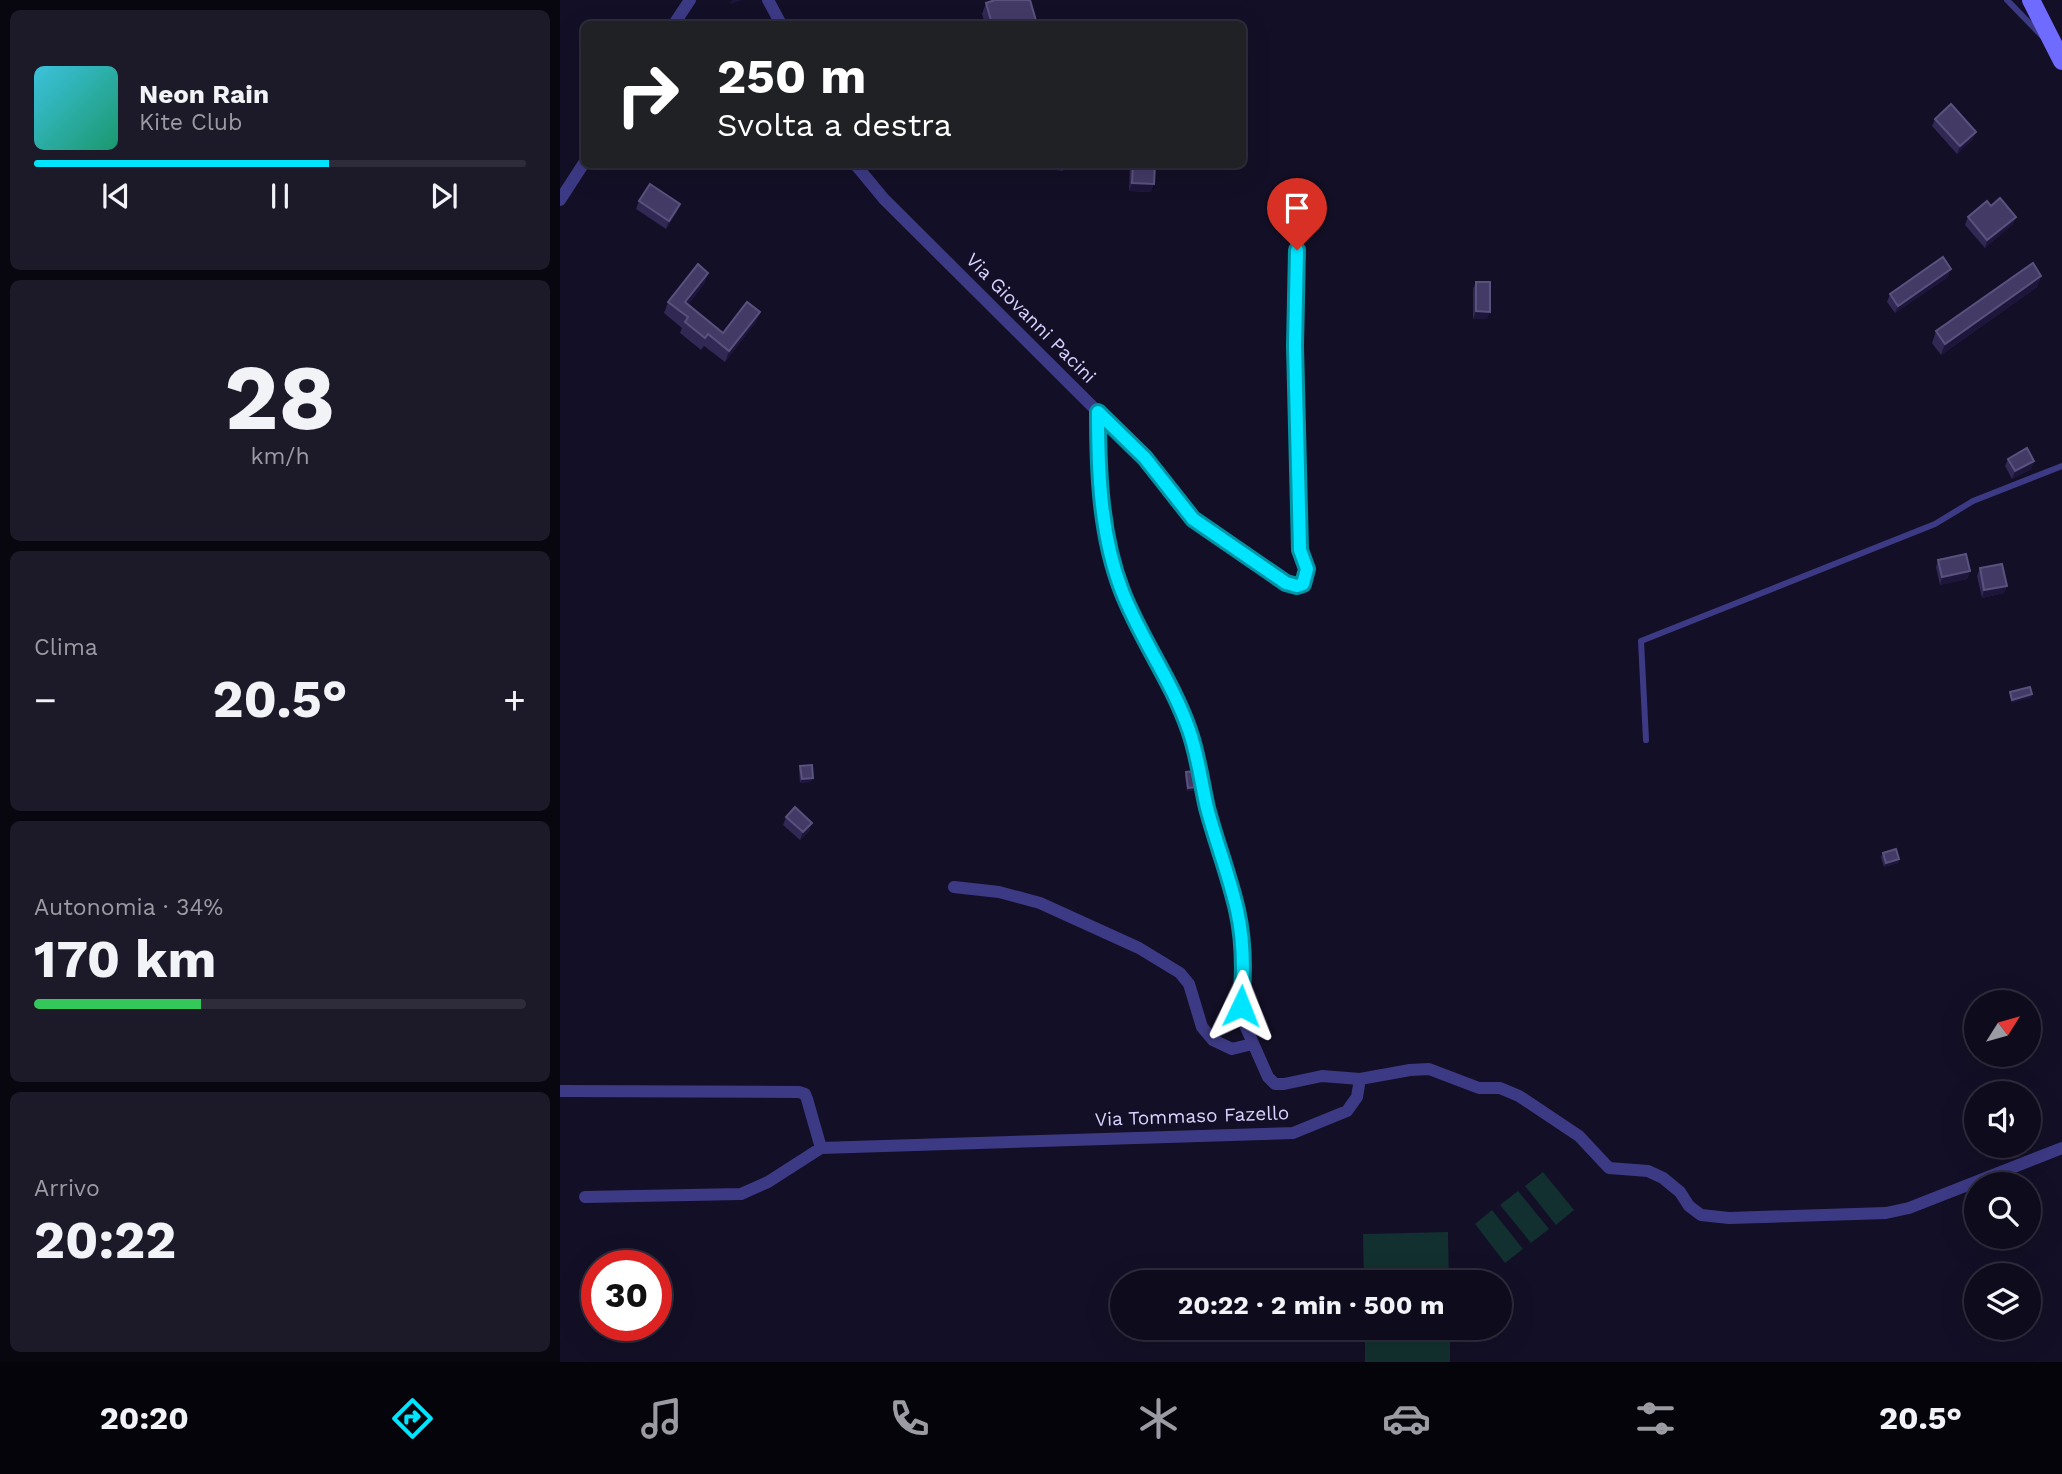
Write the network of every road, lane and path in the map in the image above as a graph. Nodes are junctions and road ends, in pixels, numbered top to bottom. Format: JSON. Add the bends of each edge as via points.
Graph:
{"nodes":[{"id":1,"x":690,"y":0,"type":"edge"},
{"id":2,"x":768,"y":0,"type":"edge"},
{"id":3,"x":2007,"y":0,"type":"edge"},
{"id":4,"x":2031,"y":0,"type":"edge"},
{"id":5,"x":676,"y":21,"type":"edge"},
{"id":6,"x":779,"y":21,"type":"edge"},
{"id":7,"x":2060,"y":56,"type":"edge"},
{"id":8,"x":581,"y":168,"type":"edge"},
{"id":9,"x":858,"y":168,"type":"edge"},
{"id":10,"x":560,"y":200,"type":"edge"},
{"id":11,"x":1298,"y":227,"type":"dead end"},
{"id":12,"x":1098,"y":412,"type":"junction"},
{"id":13,"x":2062,"y":466,"type":"edge"},
{"id":14,"x":1646,"y":740,"type":"dead end"},
{"id":15,"x":954,"y":887,"type":"dead end"},
{"id":16,"x":1252,"y":1044,"type":"junction"},
{"id":17,"x":1360,"y":1079,"type":"junction"},
{"id":18,"x":560,"y":1090,"type":"edge"},
{"id":19,"x":821,"y":1148,"type":"junction"},
{"id":20,"x":2062,"y":1148,"type":"edge"},
{"id":21,"x":585,"y":1197,"type":"dead end"}],
"edges":[{"from":1,"to":5,"type":"street"},
{"from":2,"to":6,"type":"street"},
{"from":3,"to":7,"type":"lane"},
{"from":4,"to":7,"type":"main road"},
{"from":8,"to":10,"type":"street"},
{"from":9,"to":12,"type":"street","name":"Via Giovanni Pacini"},
{"from":11,"to":12,"type":"street","via":[[1295,346],[1300,550],[1307,569],[1303,584],[1286,583],[1193,519],[1145,458]]},
{"from":12,"to":16,"type":"street","name":"Via Giovanni Pacini","via":[[1111,555],[1122,590],[1189,729],[1237,911],[1241,1016]]},
{"from":13,"to":14,"type":"lane","via":[[1973,502],[1935,523],[1641,641]]},
{"from":15,"to":16,"type":"street","via":[[1040,903],[1139,948],[1180,973],[1189,984],[1202,1027],[1213,1040],[1232,1049]]},
{"from":16,"to":17,"type":"street","name":"Via Giovanni Pacini","via":[[1275,1084],[1322,1076]]},
{"from":17,"to":19,"type":"street","name":"Via Tommaso Fazello","via":[[1357,1097],[1346,1111],[1293,1133]]},
{"from":17,"to":20,"type":"street","via":[[1429,1069],[1479,1088],[1500,1088],[1579,1136],[1609,1168],[1648,1171],[1680,1192],[1701,1215],[1729,1218],[1886,1213]]},
{"from":18,"to":19,"type":"street","via":[[799,1092],[807,1099]]},
{"from":19,"to":21,"type":"street","via":[[741,1194]]}]}
